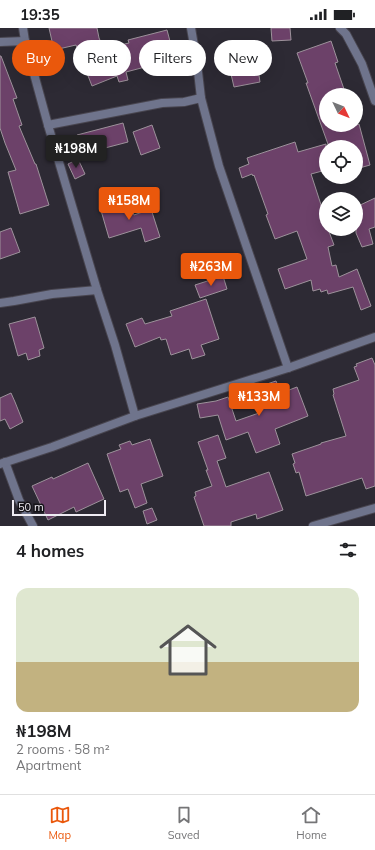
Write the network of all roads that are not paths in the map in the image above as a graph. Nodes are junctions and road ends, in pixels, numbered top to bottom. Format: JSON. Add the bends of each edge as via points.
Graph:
{"nodes":[{"id":1,"x":23,"y":28,"type":"edge"},
{"id":2,"x":191,"y":28,"type":"edge"},
{"id":3,"x":340,"y":28,"type":"edge"},
{"id":4,"x":25,"y":40,"type":"edge"},
{"id":5,"x":0,"y":42,"type":"edge"},
{"id":6,"x":12,"y":42,"type":"edge"},
{"id":7,"x":35,"y":76,"type":"edge"},
{"id":8,"x":200,"y":98,"type":"junction"},
{"id":9,"x":375,"y":100,"type":"edge"},
{"id":10,"x":48,"y":125,"type":"junction"},
{"id":11,"x":97,"y":290,"type":"junction"},
{"id":12,"x":0,"y":303,"type":"edge"},
{"id":13,"x":375,"y":337,"type":"edge"},
{"id":14,"x":288,"y":368,"type":"junction"},
{"id":15,"x":135,"y":416,"type":"junction"},
{"id":16,"x":2,"y":463,"type":"edge"},
{"id":17,"x":375,"y":508,"type":"edge"},
{"id":18,"x":33,"y":526,"type":"edge"},
{"id":19,"x":314,"y":526,"type":"edge"}],
"edges":[{"from":1,"to":4,"type":"street"},
{"from":2,"to":8,"type":"street"},
{"from":3,"to":9,"type":"street","via":[[362,64]]},
{"from":5,"to":6,"type":"street"},
{"from":7,"to":10,"type":"street"},
{"from":8,"to":10,"type":"street"},
{"from":8,"to":14,"type":"street","via":[[219,166]]},
{"from":10,"to":11,"type":"street"},
{"from":11,"to":12,"type":"street","via":[[52,294]]},
{"from":11,"to":15,"type":"street"},
{"from":13,"to":14,"type":"street"},
{"from":14,"to":15,"type":"street"},
{"from":15,"to":16,"type":"street"},
{"from":16,"to":18,"type":"street"},
{"from":17,"to":19,"type":"street"}]}
